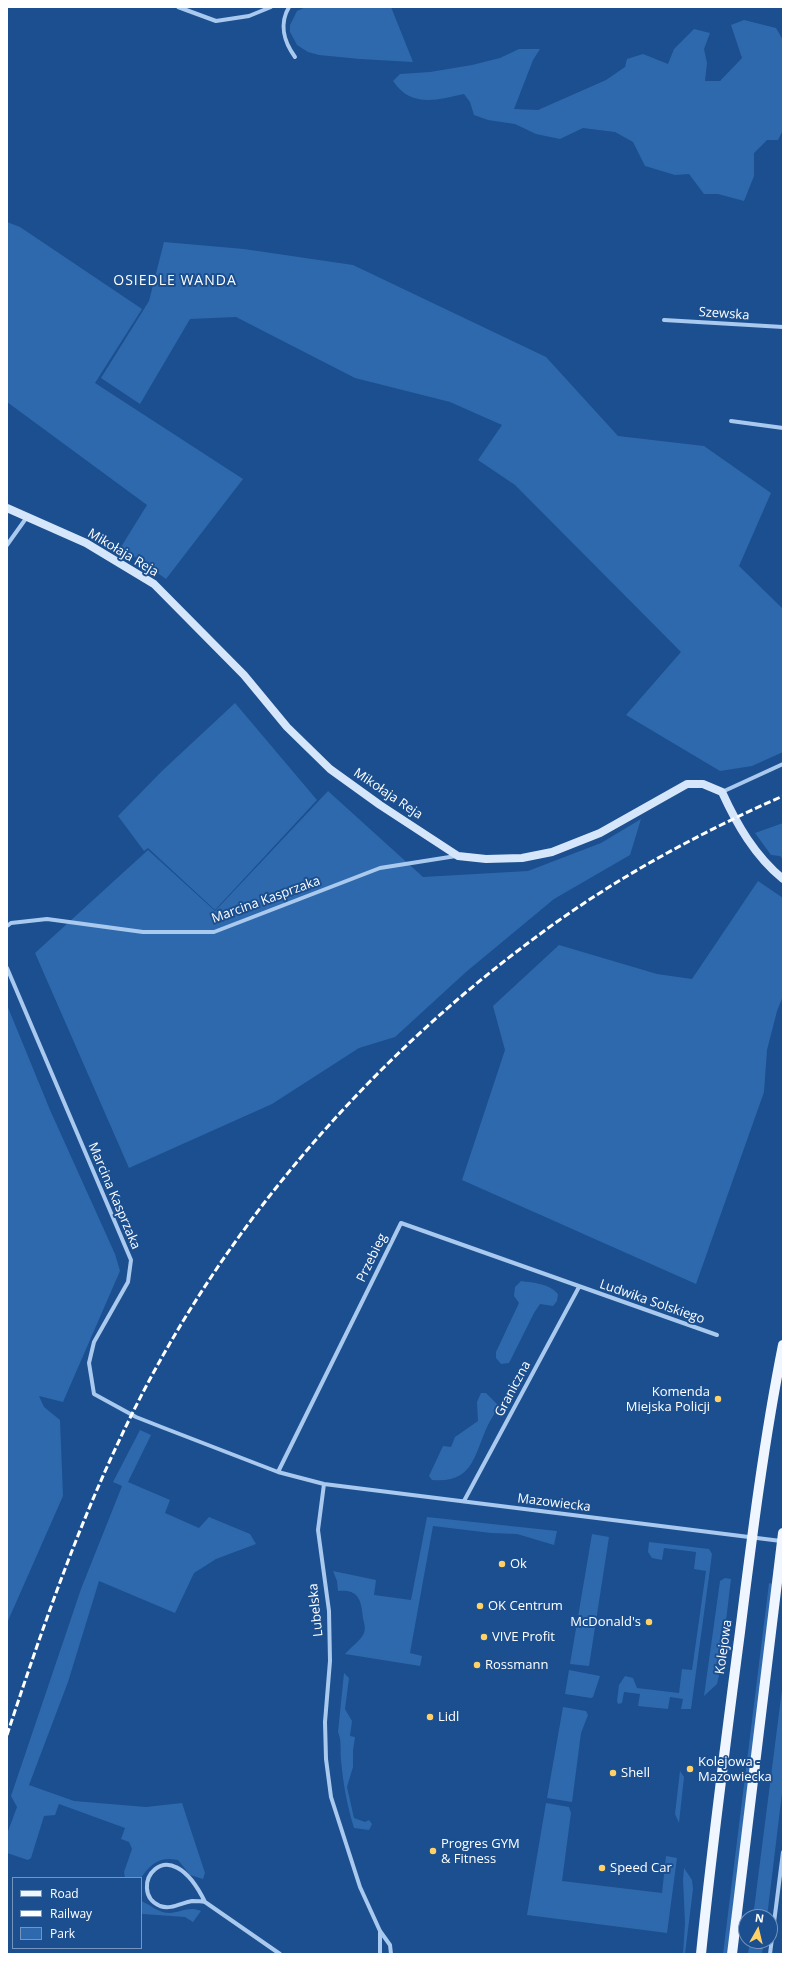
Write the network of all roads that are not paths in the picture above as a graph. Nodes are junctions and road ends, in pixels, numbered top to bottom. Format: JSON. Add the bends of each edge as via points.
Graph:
{"nodes":[{"id":1,"x":178,"y":7,"type":"edge"},
{"id":2,"x":271,"y":7,"type":"edge"},
{"id":3,"x":289,"y":7,"type":"edge"},
{"id":4,"x":295,"y":57,"type":"dead end"},
{"id":5,"x":664,"y":320,"type":"dead end"},
{"id":6,"x":783,"y":328,"type":"edge"},
{"id":7,"x":731,"y":421,"type":"dead end"},
{"id":8,"x":783,"y":428,"type":"edge"},
{"id":9,"x":7,"y":508,"type":"edge"},
{"id":10,"x":27,"y":516,"type":"junction"},
{"id":11,"x":7,"y":545,"type":"edge"},
{"id":12,"x":783,"y":764,"type":"edge"},
{"id":13,"x":722,"y":792,"type":"junction"},
{"id":14,"x":458,"y":856,"type":"junction"},
{"id":15,"x":783,"y":879,"type":"edge"},
{"id":16,"x":7,"y":926,"type":"edge"},
{"id":17,"x":7,"y":968,"type":"edge"},
{"id":18,"x":579,"y":1287,"type":"junction"},
{"id":19,"x":718,"y":1335,"type":"dead end"},
{"id":20,"x":783,"y":1345,"type":"edge"},
{"id":21,"x":278,"y":1472,"type":"junction"},
{"id":22,"x":324,"y":1484,"type":"junction"},
{"id":23,"x":464,"y":1501,"type":"junction"},
{"id":24,"x":752,"y":1537,"type":"junction"},
{"id":25,"x":782,"y":1537,"type":"edge"},
{"id":26,"x":783,"y":1852,"type":"edge"},
{"id":27,"x":205,"y":1902,"type":"junction"},
{"id":28,"x":380,"y":1931,"type":"junction"},
{"id":29,"x":280,"y":1954,"type":"edge"},
{"id":30,"x":380,"y":1954,"type":"edge"},
{"id":31,"x":391,"y":1954,"type":"edge"},
{"id":32,"x":701,"y":1954,"type":"edge"},
{"id":33,"x":732,"y":1954,"type":"edge"},
{"id":34,"x":770,"y":1954,"type":"edge"}],
"edges":[{"from":1,"to":2,"type":"street","via":[[216,21],[248,16]]},
{"from":3,"to":4,"type":"street","via":[[283,29],[285,40]]},
{"from":5,"to":6,"type":"street","name":"Szewska"},
{"from":7,"to":8,"type":"street"},
{"from":9,"to":10,"type":"street","name":"Mikołaja Reja"},
{"from":10,"to":11,"type":"street"},
{"from":10,"to":14,"type":"street","name":"Mikołaja Reja","via":[[86,543],[154,584],[244,675],[286,727],[330,769]]},
{"from":12,"to":13,"type":"street"},
{"from":13,"to":14,"type":"street","name":"Mikołaja Reja","via":[[703,784],[686,784],[600,833],[552,852],[522,858],[486,859]]},
{"from":13,"to":15,"type":"street","via":[[738,826],[764,860]]},
{"from":14,"to":16,"type":"street","name":"Marcina Kasprzaka","via":[[380,868],[214,932],[143,932],[47,919],[11,923]]},
{"from":17,"to":21,"type":"street","name":"Marcina Kasprzaka","via":[[131,1260],[128,1282],[94,1342],[89,1363],[94,1394],[131,1414]]},
{"from":18,"to":19,"type":"street","name":"Ludwika Solskiego"},
{"from":18,"to":21,"type":"street","name":"Przebieg","via":[[401,1223]]},
{"from":18,"to":23,"type":"street","name":"Graniczna"},
{"from":20,"to":24,"type":"main road","name":"Kolejowa","via":[[768,1422]]},
{"from":21,"to":22,"type":"street"},
{"from":22,"to":23,"type":"street","name":"Mazowiecka"},
{"from":22,"to":28,"type":"street","name":"Lubelska","via":[[318,1530],[329,1611],[330,1661],[325,1722],[328,1774],[331,1797],[360,1887]]},
{"from":23,"to":24,"type":"street","name":"Mazowiecka"},
{"from":24,"to":25,"type":"street","name":"Mazowiecka"},
{"from":24,"to":32,"type":"main road","name":"Kolejowa"},
{"from":25,"to":33,"type":"main road"},
{"from":26,"to":34,"type":"street"},
{"from":27,"to":27,"type":"street","via":[[194,1884],[180,1869],[172,1865],[160,1865],[148,1875],[150,1897],[159,1905],[166,1907],[193,1901]]},
{"from":27,"to":29,"type":"street"},
{"from":28,"to":30,"type":"street","name":"Lubelska"},
{"from":28,"to":31,"type":"street","name":"Lubelska","via":[[390,1945]]}]}
